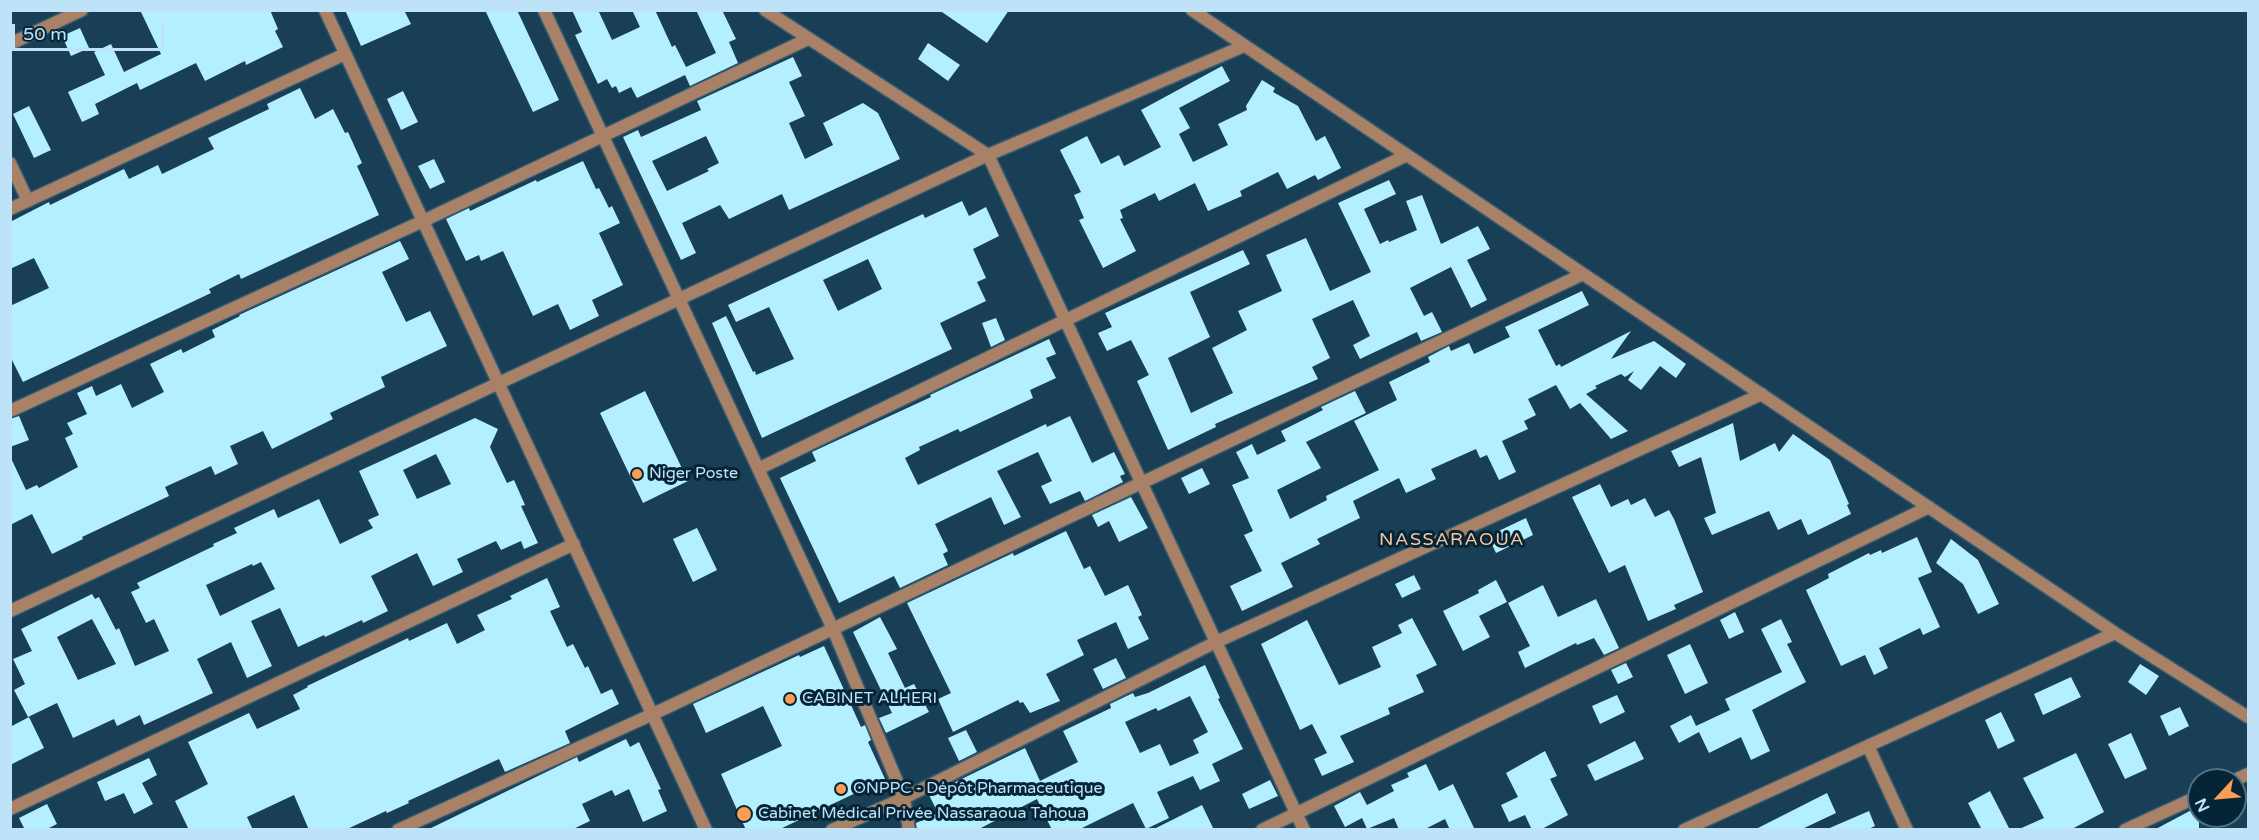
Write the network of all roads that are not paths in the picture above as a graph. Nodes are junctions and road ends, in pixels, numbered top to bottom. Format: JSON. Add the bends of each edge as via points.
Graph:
{"nodes":[{"id":1,"x":82,"y":10,"type":"edge"},
{"id":2,"x":325,"y":10,"type":"edge"},
{"id":3,"x":544,"y":10,"type":"edge"},
{"id":4,"x":765,"y":10,"type":"edge"},
{"id":5,"x":1192,"y":10,"type":"edge"},
{"id":6,"x":808,"y":39,"type":"junction"},
{"id":7,"x":10,"y":44,"type":"edge"},
{"id":8,"x":1244,"y":46,"type":"junction"},
{"id":9,"x":345,"y":54,"type":"junction"},
{"id":10,"x":603,"y":135,"type":"junction"},
{"id":11,"x":988,"y":155,"type":"junction"},
{"id":12,"x":1407,"y":155,"type":"junction"},
{"id":13,"x":10,"y":163,"type":"edge"},
{"id":14,"x":28,"y":201,"type":"junction"},
{"id":15,"x":10,"y":209,"type":"edge"},
{"id":16,"x":423,"y":221,"type":"junction"},
{"id":17,"x":1583,"y":274,"type":"junction"},
{"id":18,"x":679,"y":298,"type":"junction"},
{"id":19,"x":1065,"y":320,"type":"junction"},
{"id":20,"x":499,"y":382,"type":"junction"},
{"id":21,"x":1762,"y":394,"type":"junction"},
{"id":22,"x":10,"y":411,"type":"edge"},
{"id":23,"x":758,"y":469,"type":"junction"},
{"id":24,"x":1142,"y":483,"type":"junction"},
{"id":25,"x":1929,"y":507,"type":"junction"},
{"id":26,"x":574,"y":544,"type":"junction"},
{"id":27,"x":10,"y":611,"type":"edge"},
{"id":28,"x":833,"y":629,"type":"junction"},
{"id":29,"x":2115,"y":633,"type":"junction"},
{"id":30,"x":1216,"y":642,"type":"junction"},
{"id":31,"x":653,"y":714,"type":"junction"},
{"id":32,"x":2248,"y":717,"type":"edge"},
{"id":33,"x":1868,"y":746,"type":"junction"},
{"id":34,"x":904,"y":798,"type":"junction"},
{"id":35,"x":2187,"y":802,"type":"edge"},
{"id":36,"x":10,"y":809,"type":"edge"},
{"id":37,"x":1296,"y":814,"type":"junction"},
{"id":38,"x":398,"y":830,"type":"edge"},
{"id":39,"x":706,"y":830,"type":"edge"},
{"id":40,"x":832,"y":830,"type":"edge"},
{"id":41,"x":909,"y":830,"type":"edge"},
{"id":42,"x":1262,"y":830,"type":"edge"},
{"id":43,"x":1304,"y":830,"type":"edge"},
{"id":44,"x":1684,"y":830,"type":"edge"},
{"id":45,"x":1906,"y":830,"type":"edge"},
{"id":46,"x":2125,"y":830,"type":"edge"}],
"edges":[{"from":1,"to":7,"type":"street"},
{"from":2,"to":9,"type":"street"},
{"from":3,"to":10,"type":"street"},
{"from":4,"to":6,"type":"street"},
{"from":5,"to":8,"type":"street"},
{"from":6,"to":10,"type":"street"},
{"from":6,"to":11,"type":"street"},
{"from":8,"to":11,"type":"street"},
{"from":8,"to":12,"type":"street"},
{"from":9,"to":14,"type":"street"},
{"from":9,"to":16,"type":"street"},
{"from":10,"to":16,"type":"street"},
{"from":10,"to":18,"type":"street"},
{"from":11,"to":18,"type":"street"},
{"from":11,"to":19,"type":"street"},
{"from":12,"to":17,"type":"street"},
{"from":12,"to":19,"type":"street"},
{"from":13,"to":14,"type":"street"},
{"from":14,"to":15,"type":"street"},
{"from":16,"to":20,"type":"street"},
{"from":16,"to":22,"type":"street"},
{"from":17,"to":21,"type":"street"},
{"from":17,"to":24,"type":"street"},
{"from":18,"to":20,"type":"street"},
{"from":18,"to":23,"type":"street"},
{"from":19,"to":23,"type":"street"},
{"from":19,"to":24,"type":"street"},
{"from":20,"to":26,"type":"street"},
{"from":20,"to":27,"type":"street"},
{"from":21,"to":25,"type":"street"},
{"from":21,"to":30,"type":"street"},
{"from":23,"to":28,"type":"street"},
{"from":24,"to":28,"type":"street"},
{"from":24,"to":30,"type":"street"},
{"from":25,"to":29,"type":"street"},
{"from":25,"to":37,"type":"street"},
{"from":26,"to":31,"type":"street"},
{"from":26,"to":36,"type":"street"},
{"from":28,"to":31,"type":"street"},
{"from":28,"to":34,"type":"street"},
{"from":29,"to":32,"type":"street"},
{"from":29,"to":33,"type":"street"},
{"from":30,"to":34,"type":"street"},
{"from":30,"to":37,"type":"street"},
{"from":31,"to":38,"type":"street"},
{"from":31,"to":39,"type":"street"},
{"from":33,"to":44,"type":"street"},
{"from":33,"to":45,"type":"street"},
{"from":34,"to":40,"type":"street"},
{"from":34,"to":41,"type":"street"},
{"from":35,"to":46,"type":"street"},
{"from":37,"to":42,"type":"street"},
{"from":37,"to":43,"type":"street"}]}
